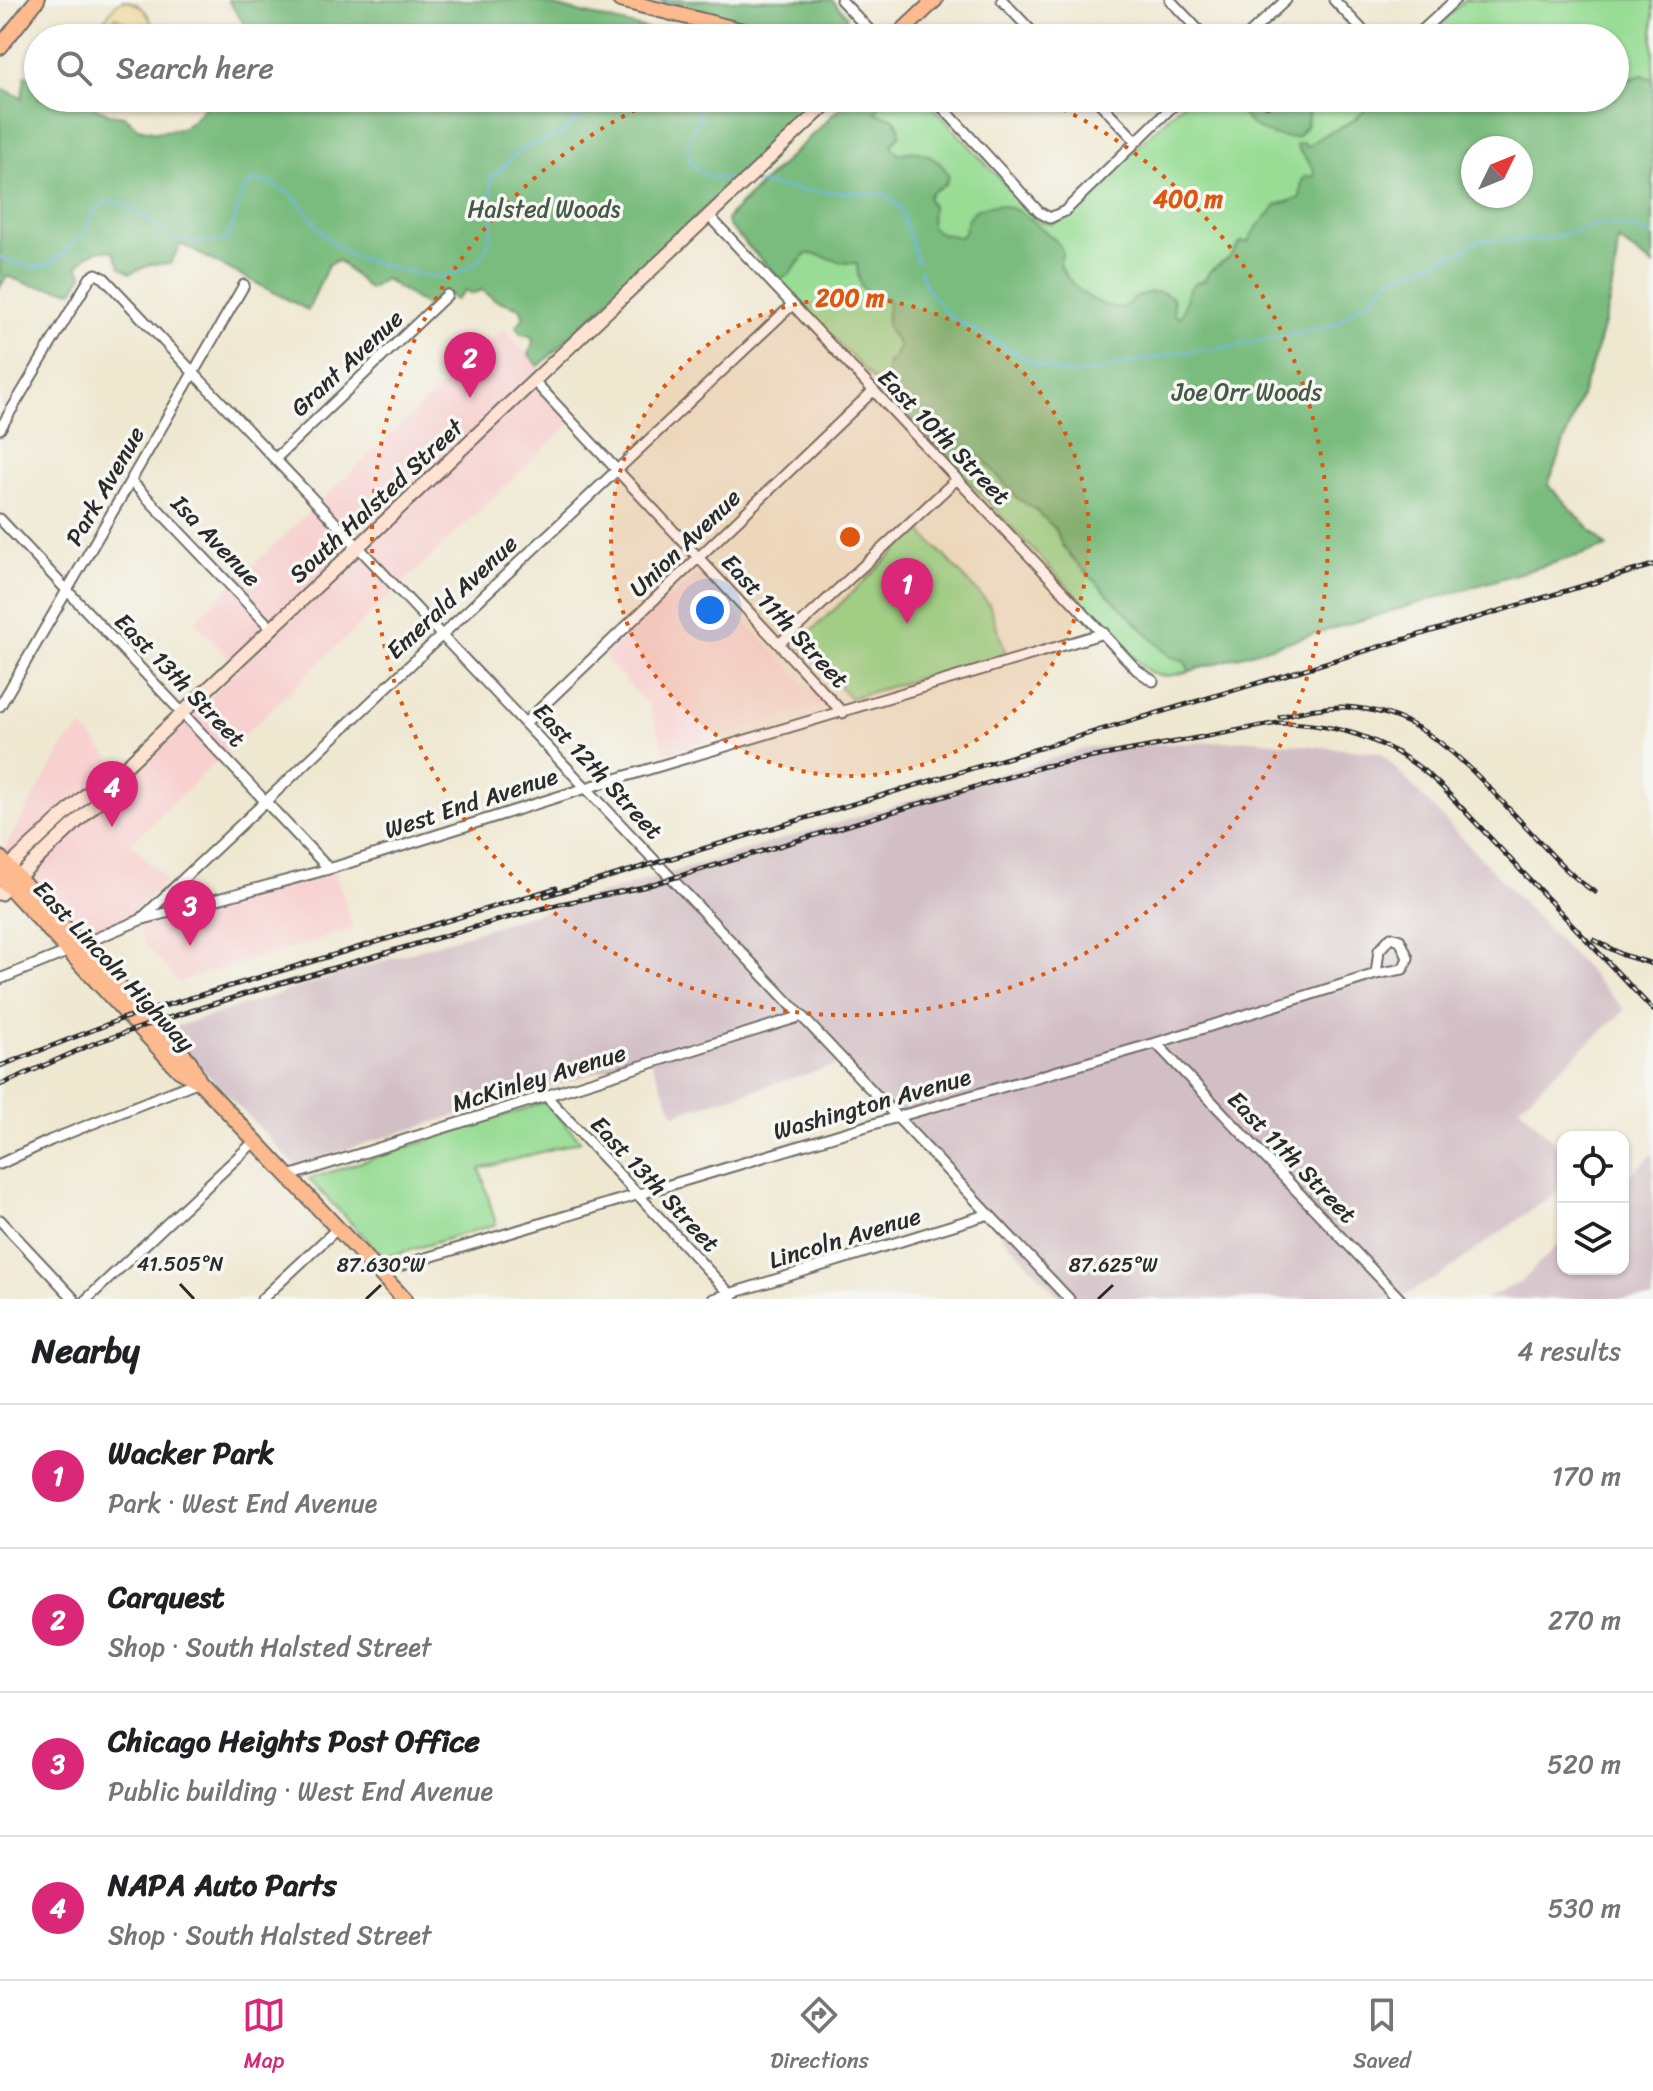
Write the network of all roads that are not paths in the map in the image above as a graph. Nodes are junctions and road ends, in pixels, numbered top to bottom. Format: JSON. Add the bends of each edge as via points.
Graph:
{"nodes":[{"id":1,"x":37,"y":0,"type":"edge"},
{"id":2,"x":620,"y":0,"type":"edge"},
{"id":3,"x":841,"y":0,"type":"edge"},
{"id":4,"x":935,"y":0,"type":"edge"},
{"id":5,"x":1002,"y":0,"type":"edge"},
{"id":6,"x":1170,"y":0,"type":"edge"},
{"id":7,"x":1286,"y":0,"type":"edge"},
{"id":8,"x":1334,"y":0,"type":"edge"},
{"id":9,"x":1455,"y":0,"type":"edge"},
{"id":10,"x":715,"y":24,"type":"edge"},
{"id":11,"x":864,"y":24,"type":"edge"},
{"id":12,"x":910,"y":24,"type":"edge"},
{"id":13,"x":1025,"y":24,"type":"edge"},
{"id":14,"x":1193,"y":24,"type":"edge"},
{"id":15,"x":1260,"y":24,"type":"edge"},
{"id":16,"x":1357,"y":24,"type":"edge"},
{"id":17,"x":1429,"y":24,"type":"edge"},
{"id":18,"x":0,"y":47,"type":"edge"},
{"id":19,"x":818,"y":112,"type":"edge"},
{"id":20,"x":947,"y":112,"type":"edge"},
{"id":21,"x":1108,"y":112,"type":"edge"},
{"id":22,"x":1166,"y":112,"type":"edge"},
{"id":23,"x":1136,"y":141,"type":"junction"},
{"id":24,"x":709,"y":216,"type":"junction"},
{"id":25,"x":244,"y":285,"type":"dead end"},
{"id":26,"x":447,"y":295,"type":"dead end"},
{"id":27,"x":792,"y":305,"type":"junction"},
{"id":28,"x":194,"y":373,"type":"junction"},
{"id":29,"x":534,"y":381,"type":"junction"},
{"id":30,"x":873,"y":391,"type":"junction"},
{"id":31,"x":0,"y":429,"type":"edge"},
{"id":32,"x":275,"y":459,"type":"junction"},
{"id":33,"x":617,"y":471,"type":"junction"},
{"id":34,"x":957,"y":479,"type":"junction"},
{"id":35,"x":131,"y":481,"type":"junction"},
{"id":36,"x":0,"y":519,"type":"edge"},
{"id":37,"x":358,"y":547,"type":"junction"},
{"id":38,"x":699,"y":558,"type":"junction"},
{"id":39,"x":67,"y":591,"type":"junction"},
{"id":40,"x":272,"y":629,"type":"junction"},
{"id":41,"x":1104,"y":633,"type":"junction"},
{"id":42,"x":441,"y":634,"type":"junction"},
{"id":43,"x":779,"y":644,"type":"junction"},
{"id":44,"x":1153,"y":681,"type":"dead end"},
{"id":45,"x":0,"y":706,"type":"edge"},
{"id":46,"x":184,"y":712,"type":"junction"},
{"id":47,"x":843,"y":713,"type":"junction"},
{"id":48,"x":525,"y":723,"type":"junction"},
{"id":49,"x":586,"y":788,"type":"junction"},
{"id":50,"x":266,"y":800,"type":"junction"},
{"id":51,"x":329,"y":869,"type":"junction"},
{"id":52,"x":5,"y":876,"type":"edge"},
{"id":53,"x":140,"y":920,"type":"junction"},
{"id":54,"x":75,"y":948,"type":"junction"},
{"id":55,"x":1376,"y":974,"type":"dead end"},
{"id":56,"x":0,"y":979,"type":"edge"},
{"id":57,"x":802,"y":1016,"type":"junction"},
{"id":58,"x":1156,"y":1043,"type":"junction"},
{"id":59,"x":199,"y":1081,"type":"junction"},
{"id":60,"x":547,"y":1097,"type":"junction"},
{"id":61,"x":897,"y":1117,"type":"junction"},
{"id":62,"x":255,"y":1141,"type":"junction"},
{"id":63,"x":0,"y":1164,"type":"edge"},
{"id":64,"x":289,"y":1176,"type":"junction"},
{"id":65,"x":638,"y":1195,"type":"junction"},
{"id":66,"x":989,"y":1214,"type":"junction"},
{"id":67,"x":0,"y":1220,"type":"edge"},
{"id":68,"x":338,"y":1228,"type":"junction"},
{"id":69,"x":379,"y":1272,"type":"junction"},
{"id":70,"x":732,"y":1296,"type":"edge"},
{"id":71,"x":74,"y":1299,"type":"edge"},
{"id":72,"x":87,"y":1299,"type":"edge"},
{"id":73,"x":262,"y":1299,"type":"edge"},
{"id":74,"x":404,"y":1299,"type":"edge"},
{"id":75,"x":713,"y":1299,"type":"edge"},
{"id":76,"x":1069,"y":1299,"type":"edge"},
{"id":77,"x":1400,"y":1299,"type":"edge"}],
"edges":[{"from":1,"to":18,"type":"main road"},
{"from":2,"to":10,"type":"main road"},
{"from":3,"to":11,"type":"street"},
{"from":4,"to":12,"type":"main road"},
{"from":5,"to":13,"type":"street"},
{"from":6,"to":14,"type":"street"},
{"from":7,"to":15,"type":"street"},
{"from":8,"to":16,"type":"street"},
{"from":9,"to":17,"type":"street"},
{"from":19,"to":24,"type":"street","name":"South Halsted Street"},
{"from":20,"to":23,"type":"street","via":[[1050,218],[1065,211]]},
{"from":21,"to":23,"type":"street"},
{"from":22,"to":23,"type":"street"},
{"from":24,"to":27,"type":"street","name":"East 10th Street"},
{"from":24,"to":29,"type":"street","name":"South Halsted Street"},
{"from":25,"to":28,"type":"street","name":"Park Avenue"},
{"from":26,"to":32,"type":"street","name":"Grant Avenue"},
{"from":27,"to":30,"type":"street","name":"East 10th Street"},
{"from":27,"to":33,"type":"street","name":"Emerald Avenue"},
{"from":28,"to":31,"type":"street","name":"East 12th Street","via":[[96,274]]},
{"from":28,"to":32,"type":"street","name":"East 12th Street"},
{"from":28,"to":35,"type":"street","name":"Park Avenue"},
{"from":29,"to":33,"type":"street","name":"East 11th Street"},
{"from":29,"to":37,"type":"street","name":"South Halsted Street"},
{"from":30,"to":34,"type":"street","name":"East 10th Street"},
{"from":30,"to":38,"type":"street","name":"Union Avenue"},
{"from":32,"to":37,"type":"street","name":"East 12th Street"},
{"from":33,"to":38,"type":"street","name":"East 11th Street"},
{"from":33,"to":42,"type":"street","name":"Emerald Avenue"},
{"from":34,"to":41,"type":"street","name":"East 10th Street"},
{"from":34,"to":43,"type":"street"},
{"from":35,"to":39,"type":"street","name":"Park Avenue"},
{"from":35,"to":40,"type":"street","name":"Isa Avenue"},
{"from":36,"to":39,"type":"street","name":"East 13th Street"},
{"from":37,"to":40,"type":"street","name":"South Halsted Street"},
{"from":37,"to":42,"type":"street","name":"East 12th Street"},
{"from":38,"to":43,"type":"street","name":"East 11th Street"},
{"from":38,"to":48,"type":"street","name":"Union Avenue"},
{"from":39,"to":45,"type":"street","name":"Park Avenue"},
{"from":39,"to":46,"type":"street","name":"East 13th Street"},
{"from":40,"to":46,"type":"street","name":"South Halsted Street"},
{"from":41,"to":44,"type":"street","name":"East 10th Street"},
{"from":41,"to":47,"type":"street","name":"West End Avenue"},
{"from":42,"to":48,"type":"street","name":"East 12th Street"},
{"from":42,"to":50,"type":"street","name":"Emerald Avenue"},
{"from":43,"to":47,"type":"street","name":"East 11th Street"},
{"from":46,"to":50,"type":"street","name":"East 13th Street"},
{"from":46,"to":52,"type":"street","name":"South Halsted Street","via":[[122,770],[90,791]]},
{"from":47,"to":49,"type":"street","name":"West End Avenue"},
{"from":48,"to":49,"type":"street","name":"East 12th Street"},
{"from":49,"to":51,"type":"street","name":"West End Avenue"},
{"from":49,"to":57,"type":"street","name":"East 12th Street"},
{"from":50,"to":51,"type":"street","name":"East 13th Street"},
{"from":50,"to":53,"type":"street","name":"Emerald Avenue"},
{"from":51,"to":53,"type":"street","name":"West End Avenue"},
{"from":52,"to":54,"type":"main road","name":"East Lincoln Highway"},
{"from":53,"to":54,"type":"street","name":"West End Avenue"},
{"from":54,"to":56,"type":"street"},
{"from":54,"to":59,"type":"main road","name":"East Lincoln Highway","via":[[179,1070]]},
{"from":55,"to":58,"type":"street","name":"Washington Avenue"},
{"from":57,"to":60,"type":"street","name":"McKinley Avenue"},
{"from":57,"to":61,"type":"street","name":"East 12th Street"},
{"from":58,"to":61,"type":"street","name":"Washington Avenue"},
{"from":58,"to":77,"type":"street","name":"East 11th Street"},
{"from":59,"to":62,"type":"main road","name":"East Lincoln Highway"},
{"from":59,"to":63,"type":"street"},
{"from":60,"to":64,"type":"street","name":"McKinley Avenue"},
{"from":60,"to":65,"type":"street","name":"East 13th Street"},
{"from":61,"to":65,"type":"street","name":"Washington Avenue"},
{"from":61,"to":66,"type":"street","name":"East 12th Street"},
{"from":62,"to":64,"type":"main road","name":"East Lincoln Highway"},
{"from":62,"to":72,"type":"street"},
{"from":64,"to":68,"type":"main road","name":"East Lincoln Highway"},
{"from":65,"to":69,"type":"street","name":"Washington Avenue"},
{"from":65,"to":70,"type":"street","name":"East 13th Street"},
{"from":66,"to":70,"type":"street","name":"Lincoln Avenue"},
{"from":66,"to":76,"type":"street","name":"East 12th Street"},
{"from":67,"to":71,"type":"street"},
{"from":68,"to":69,"type":"main road","name":"East Lincoln Highway"},
{"from":68,"to":73,"type":"street"},
{"from":69,"to":74,"type":"main road","name":"East Lincoln Highway"},
{"from":70,"to":75,"type":"street","name":"Lincoln Avenue"}]}
